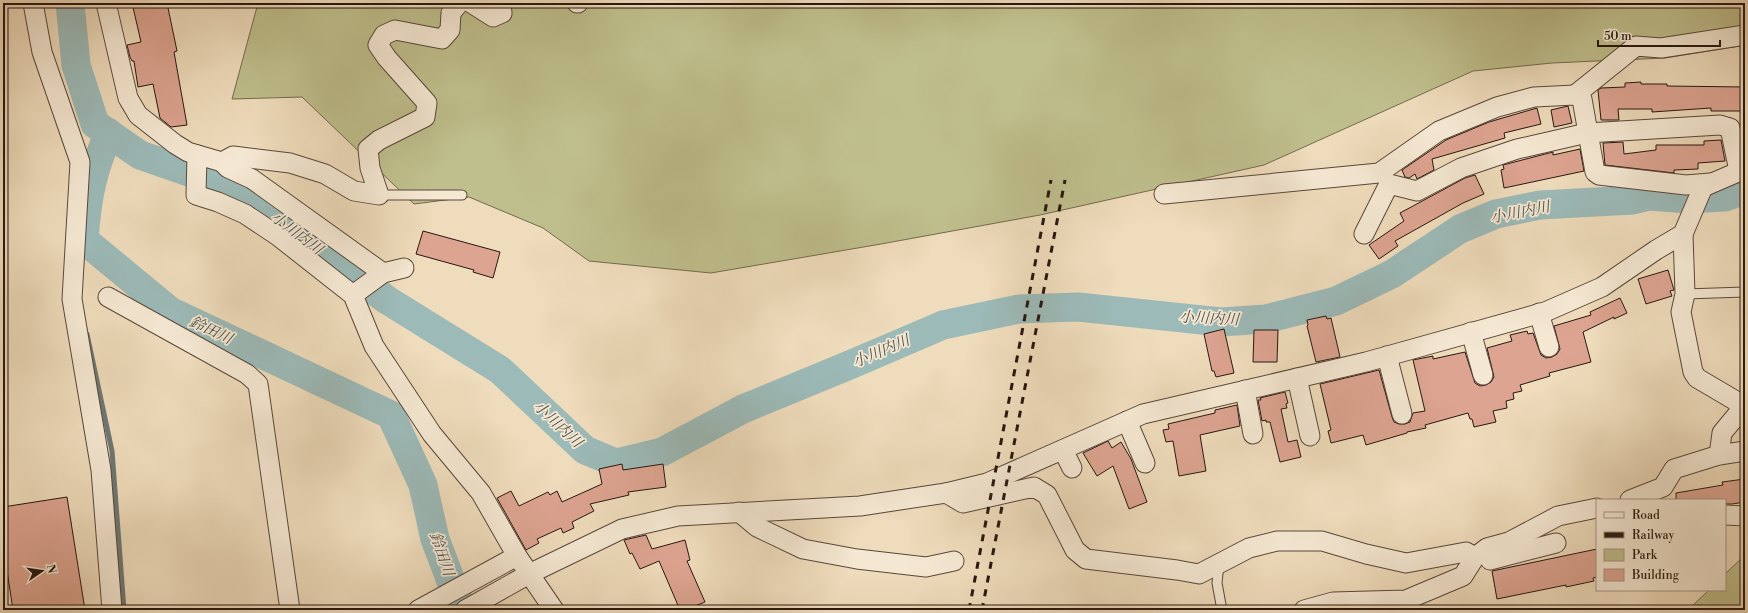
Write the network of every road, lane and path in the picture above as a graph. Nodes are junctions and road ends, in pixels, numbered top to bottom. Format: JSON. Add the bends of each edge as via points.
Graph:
{"nodes":[{"id":1,"x":33,"y":3,"type":"edge"},
{"id":2,"x":106,"y":3,"type":"edge"},
{"id":3,"x":459,"y":3,"type":"edge"},
{"id":4,"x":471,"y":3,"type":"edge"},
{"id":5,"x":501,"y":3,"type":"edge"},
{"id":6,"x":1745,"y":35,"type":"edge"},
{"id":7,"x":1575,"y":95,"type":"junction"},
{"id":8,"x":1587,"y":132,"type":"junction"},
{"id":9,"x":197,"y":156,"type":"junction"},
{"id":10,"x":222,"y":162,"type":"junction"},
{"id":11,"x":1742,"y":170,"type":"edge"},
{"id":12,"x":1384,"y":179,"type":"junction"},
{"id":13,"x":1706,"y":185,"type":"junction"},
{"id":14,"x":1164,"y":194,"type":"dead end"},
{"id":15,"x":379,"y":195,"type":"junction"},
{"id":16,"x":462,"y":195,"type":"dead end"},
{"id":17,"x":1685,"y":229,"type":"junction"},
{"id":18,"x":1364,"y":234,"type":"dead end"},
{"id":19,"x":404,"y":268,"type":"dead end"},
{"id":20,"x":383,"y":273,"type":"junction"},
{"id":21,"x":1745,"y":292,"type":"edge"},
{"id":22,"x":355,"y":293,"type":"junction"},
{"id":23,"x":1685,"y":294,"type":"junction"},
{"id":24,"x":108,"y":297,"type":"dead end"},
{"id":25,"x":1539,"y":313,"type":"junction"},
{"id":26,"x":1471,"y":332,"type":"junction"},
{"id":27,"x":1549,"y":347,"type":"dead end"},
{"id":28,"x":1386,"y":356,"type":"junction"},
{"id":29,"x":1484,"y":375,"type":"dead end"},
{"id":30,"x":1296,"y":378,"type":"junction"},
{"id":31,"x":1245,"y":390,"type":"junction"},
{"id":32,"x":1402,"y":414,"type":"dead end"},
{"id":33,"x":1127,"y":421,"type":"junction"},
{"id":34,"x":1253,"y":434,"type":"dead end"},
{"id":35,"x":1310,"y":436,"type":"dead end"},
{"id":36,"x":1063,"y":450,"type":"junction"},
{"id":37,"x":1745,"y":451,"type":"edge"},
{"id":38,"x":1719,"y":455,"type":"junction"},
{"id":39,"x":1145,"y":463,"type":"dead end"},
{"id":40,"x":1072,"y":468,"type":"dead end"},
{"id":41,"x":946,"y":493,"type":"junction"},
{"id":42,"x":1633,"y":499,"type":"edge"},
{"id":43,"x":1596,"y":508,"type":"edge"},
{"id":44,"x":739,"y":512,"type":"junction"},
{"id":45,"x":1726,"y":516,"type":"edge"},
{"id":46,"x":1745,"y":516,"type":"edge"},
{"id":47,"x":1556,"y":543,"type":"dead end"},
{"id":48,"x":517,"y":556,"type":"junction"},
{"id":49,"x":954,"y":561,"type":"dead end"},
{"id":50,"x":1472,"y":561,"type":"junction"},
{"id":51,"x":1219,"y":564,"type":"junction"},
{"id":52,"x":530,"y":574,"type":"junction"},
{"id":53,"x":112,"y":610,"type":"edge"},
{"id":54,"x":290,"y":610,"type":"edge"},
{"id":55,"x":418,"y":610,"type":"edge"},
{"id":56,"x":465,"y":610,"type":"edge"},
{"id":57,"x":554,"y":610,"type":"edge"},
{"id":58,"x":1222,"y":610,"type":"edge"},
{"id":59,"x":1304,"y":610,"type":"edge"}],
"edges":[{"from":1,"to":53,"type":"street","via":[[42,52],[80,162],[72,299],[101,470]]},
{"from":2,"to":9,"type":"street","via":[[128,98],[138,115],[175,144]]},
{"from":3,"to":15,"type":"street","via":[[451,13],[450,30],[442,38],[395,30],[384,35],[378,45],[427,103],[425,117],[368,148],[370,168]]},
{"from":4,"to":5,"type":"street","via":[[493,17],[502,13]]},
{"from":6,"to":7,"type":"street","via":[[1661,48],[1636,46]]},
{"from":7,"to":8,"type":"street","via":[[1582,99]]},
{"from":7,"to":12,"type":"street","via":[[1534,96],[1497,107],[1439,131]]},
{"from":8,"to":11,"type":"street","via":[[1720,125],[1730,128]]},
{"from":8,"to":12,"type":"street","via":[[1517,149],[1461,168],[1417,191]]},
{"from":8,"to":13,"type":"street","via":[[1595,172],[1599,175]]},
{"from":9,"to":10,"type":"street"},
{"from":9,"to":22,"type":"street","via":[[196,195],[244,214]]},
{"from":10,"to":15,"type":"street","via":[[233,156],[290,163],[324,174],[354,191]]},
{"from":10,"to":20,"type":"street","via":[[228,168],[252,179]]},
{"from":11,"to":13,"type":"street"},
{"from":12,"to":14,"type":"street"},
{"from":12,"to":18,"type":"street"},
{"from":13,"to":17,"type":"street"},
{"from":15,"to":16,"type":"lane"},
{"from":17,"to":23,"type":"street"},
{"from":17,"to":25,"type":"street","via":[[1602,287]]},
{"from":19,"to":20,"type":"street"},
{"from":20,"to":22,"type":"street"},
{"from":21,"to":23,"type":"lane"},
{"from":22,"to":48,"type":"street","via":[[374,346],[432,434],[481,492]]},
{"from":23,"to":38,"type":"street","via":[[1681,312],[1693,372],[1697,378],[1736,401],[1741,410],[1722,433]]},
{"from":24,"to":54,"type":"street","via":[[247,374],[258,384]]},
{"from":25,"to":26,"type":"street"},
{"from":25,"to":27,"type":"street"},
{"from":26,"to":28,"type":"street"},
{"from":26,"to":29,"type":"street"},
{"from":28,"to":30,"type":"street"},
{"from":28,"to":32,"type":"street"},
{"from":30,"to":31,"type":"street"},
{"from":30,"to":35,"type":"street"},
{"from":31,"to":33,"type":"street","via":[[1143,414]]},
{"from":31,"to":34,"type":"street"},
{"from":33,"to":36,"type":"street"},
{"from":33,"to":39,"type":"street"},
{"from":36,"to":40,"type":"street"},
{"from":36,"to":41,"type":"street","via":[[987,483]]},
{"from":37,"to":38,"type":"street"},
{"from":38,"to":42,"type":"street","via":[[1674,469],[1663,487]]},
{"from":41,"to":44,"type":"street","via":[[860,506]]},
{"from":41,"to":51,"type":"street","via":[[963,503],[1034,487],[1047,495],[1075,550],[1086,559],[1199,574]]},
{"from":43,"to":50,"type":"street","via":[[1558,516],[1509,542],[1487,548]]},
{"from":44,"to":49,"type":"street","via":[[757,527],[803,549],[857,559],[926,567]]},
{"from":44,"to":52,"type":"street","via":[[678,516],[622,529]]},
{"from":45,"to":46,"type":"street"},
{"from":47,"to":50,"type":"street"},
{"from":48,"to":52,"type":"street"},
{"from":48,"to":55,"type":"street"},
{"from":50,"to":51,"type":"street","via":[[1466,552],[1406,563],[1322,541],[1277,541],[1248,548]]},
{"from":50,"to":59,"type":"street","via":[[1463,576],[1406,600],[1333,602]]},
{"from":51,"to":58,"type":"lane","via":[[1218,583]]},
{"from":52,"to":56,"type":"street"},
{"from":52,"to":57,"type":"street"}]}
